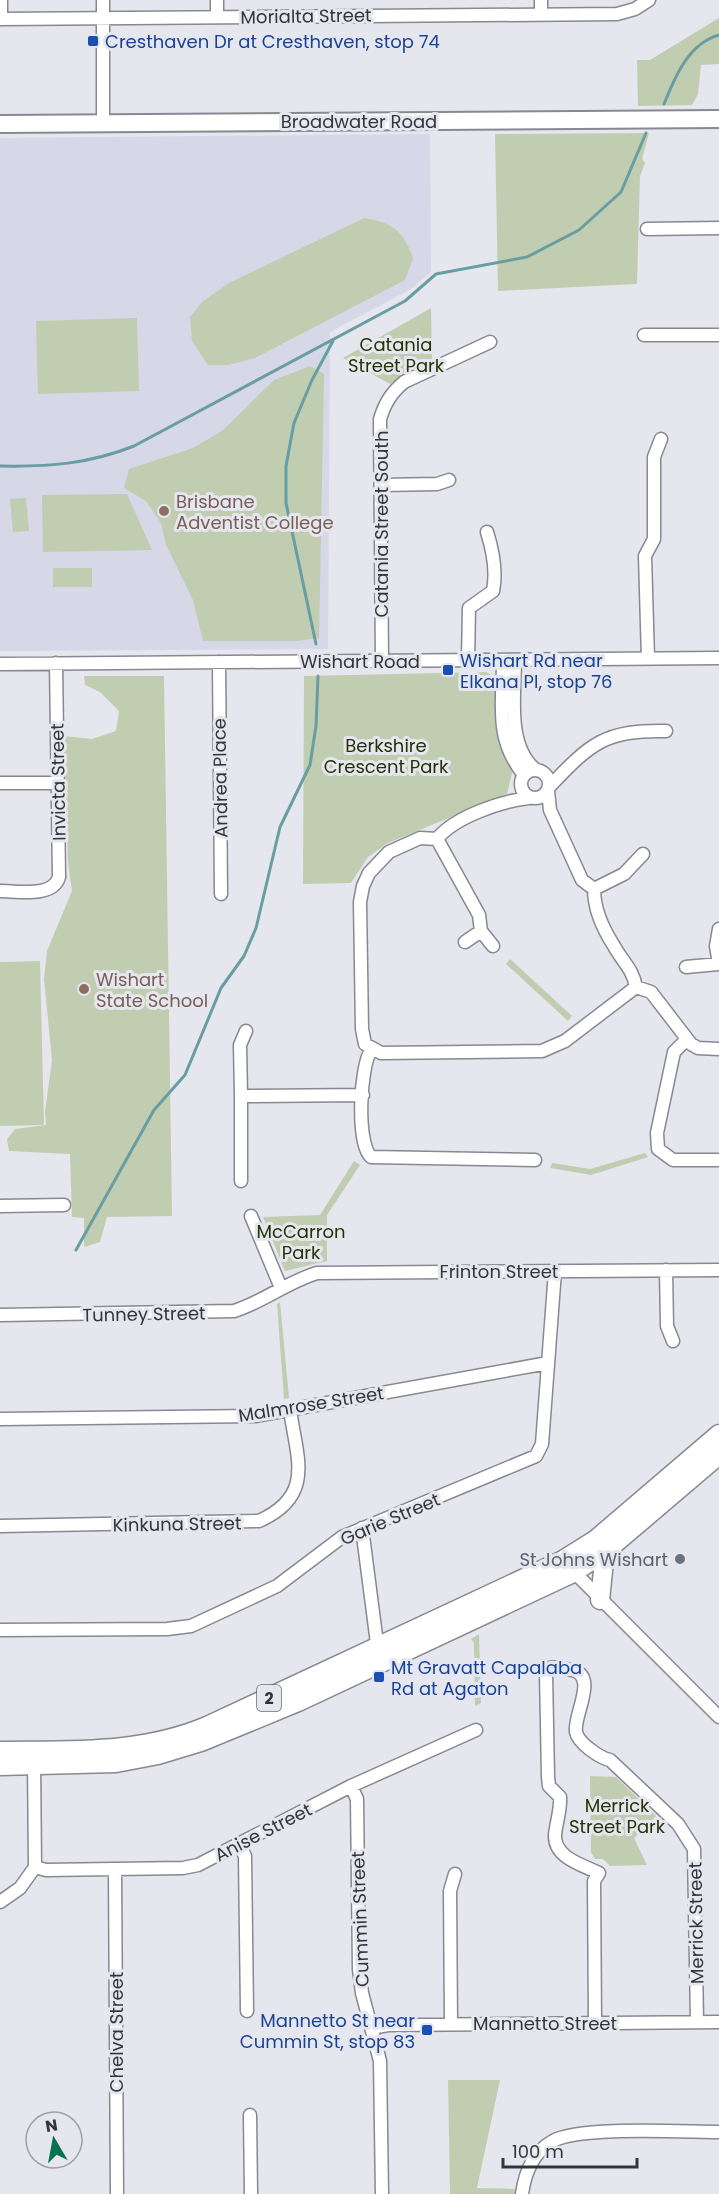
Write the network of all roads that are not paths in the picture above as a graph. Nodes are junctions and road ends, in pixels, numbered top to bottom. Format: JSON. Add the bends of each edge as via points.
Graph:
{"nodes":[{"id":1,"x":1,"y":0,"type":"edge"},
{"id":2,"x":103,"y":0,"type":"edge"},
{"id":3,"x":217,"y":0,"type":"edge"},
{"id":4,"x":541,"y":0,"type":"edge"},
{"id":5,"x":649,"y":0,"type":"edge"},
{"id":6,"x":541,"y":14,"type":"junction"},
{"id":7,"x":217,"y":17,"type":"junction"},
{"id":8,"x":0,"y":19,"type":"edge"},
{"id":9,"x":103,"y":19,"type":"junction"},
{"id":10,"x":719,"y":119,"type":"edge"},
{"id":11,"x":103,"y":123,"type":"junction"},
{"id":12,"x":0,"y":124,"type":"edge"},
{"id":13,"x":719,"y":228,"type":"edge"},
{"id":14,"x":647,"y":229,"type":"dead end"},
{"id":15,"x":719,"y":334,"type":"edge"},
{"id":16,"x":644,"y":335,"type":"dead end"},
{"id":17,"x":490,"y":342,"type":"dead end"},
{"id":18,"x":661,"y":439,"type":"dead end"},
{"id":19,"x":450,"y":480,"type":"dead end"},
{"id":20,"x":381,"y":485,"type":"junction"},
{"id":21,"x":487,"y":532,"type":"dead end"},
{"id":22,"x":719,"y":658,"type":"edge"},
{"id":23,"x":648,"y":659,"type":"junction"},
{"id":24,"x":468,"y":660,"type":"junction"},
{"id":25,"x":509,"y":660,"type":"junction"},
{"id":26,"x":382,"y":661,"type":"junction"},
{"id":27,"x":219,"y":662,"type":"junction"},
{"id":28,"x":56,"y":663,"type":"junction"},
{"id":29,"x":0,"y":664,"type":"edge"},
{"id":30,"x":666,"y":731,"type":"dead end"},
{"id":31,"x":540,"y":771,"type":"junction"},
{"id":32,"x":564,"y":771,"type":"junction"},
{"id":33,"x":523,"y":780,"type":"junction"},
{"id":34,"x":0,"y":783,"type":"edge"},
{"id":35,"x":59,"y":783,"type":"junction"},
{"id":36,"x":549,"y":788,"type":"junction"},
{"id":37,"x":533,"y":798,"type":"junction"},
{"id":38,"x":509,"y":800,"type":"junction"},
{"id":39,"x":550,"y":810,"type":"junction"},
{"id":40,"x":437,"y":839,"type":"junction"},
{"id":41,"x":643,"y":854,"type":"dead end"},
{"id":42,"x":594,"y":889,"type":"junction"},
{"id":43,"x":0,"y":891,"type":"edge"},
{"id":44,"x":221,"y":894,"type":"dead end"},
{"id":45,"x":719,"y":929,"type":"edge"},
{"id":46,"x":481,"y":930,"type":"junction"},
{"id":47,"x":465,"y":942,"type":"dead end"},
{"id":48,"x":493,"y":946,"type":"dead end"},
{"id":49,"x":719,"y":964,"type":"edge"},
{"id":50,"x":686,"y":968,"type":"dead end"},
{"id":51,"x":636,"y":987,"type":"junction"},
{"id":52,"x":246,"y":1031,"type":"dead end"},
{"id":53,"x":687,"y":1039,"type":"junction"},
{"id":54,"x":719,"y":1049,"type":"edge"},
{"id":55,"x":371,"y":1050,"type":"junction"},
{"id":56,"x":363,"y":1095,"type":"junction"},
{"id":57,"x":241,"y":1096,"type":"junction"},
{"id":58,"x":536,"y":1160,"type":"dead end"},
{"id":59,"x":719,"y":1160,"type":"edge"},
{"id":60,"x":241,"y":1180,"type":"dead end"},
{"id":61,"x":64,"y":1205,"type":"dead end"},
{"id":62,"x":0,"y":1206,"type":"edge"},
{"id":63,"x":251,"y":1216,"type":"dead end"},
{"id":64,"x":666,"y":1270,"type":"junction"},
{"id":65,"x":719,"y":1270,"type":"edge"},
{"id":66,"x":555,"y":1271,"type":"junction"},
{"id":67,"x":282,"y":1288,"type":"junction"},
{"id":68,"x":0,"y":1315,"type":"edge"},
{"id":69,"x":673,"y":1341,"type":"dead end"},
{"id":70,"x":548,"y":1363,"type":"junction"},
{"id":71,"x":290,"y":1410,"type":"junction"},
{"id":72,"x":0,"y":1419,"type":"edge"},
{"id":73,"x":719,"y":1434,"type":"edge"},
{"id":74,"x":719,"y":1455,"type":"edge"},
{"id":75,"x":0,"y":1526,"type":"edge"},
{"id":76,"x":362,"y":1528,"type":"junction"},
{"id":77,"x":605,"y":1551,"type":"junction"},
{"id":78,"x":568,"y":1566,"type":"junction"},
{"id":79,"x":600,"y":1600,"type":"junction"},
{"id":80,"x":0,"y":1630,"type":"edge"},
{"id":81,"x":379,"y":1655,"type":"junction"},
{"id":82,"x":719,"y":1717,"type":"edge"},
{"id":83,"x":476,"y":1730,"type":"dead end"},
{"id":84,"x":0,"y":1751,"type":"edge"},
{"id":85,"x":34,"y":1758,"type":"junction"},
{"id":86,"x":0,"y":1766,"type":"edge"},
{"id":87,"x":351,"y":1786,"type":"junction"},
{"id":88,"x":239,"y":1844,"type":"junction"},
{"id":89,"x":35,"y":1867,"type":"junction"},
{"id":90,"x":115,"y":1869,"type":"junction"},
{"id":91,"x":455,"y":1874,"type":"dead end"},
{"id":92,"x":0,"y":1902,"type":"edge"},
{"id":93,"x":247,"y":2011,"type":"dead end"},
{"id":94,"x":697,"y":2022,"type":"junction"},
{"id":95,"x":719,"y":2022,"type":"edge"},
{"id":96,"x":595,"y":2023,"type":"junction"},
{"id":97,"x":451,"y":2024,"type":"junction"},
{"id":98,"x":371,"y":2028,"type":"junction"},
{"id":99,"x":250,"y":2115,"type":"dead end"},
{"id":100,"x":719,"y":2132,"type":"edge"},
{"id":101,"x":117,"y":2194,"type":"edge"},
{"id":102,"x":251,"y":2194,"type":"edge"},
{"id":103,"x":382,"y":2194,"type":"edge"},
{"id":104,"x":522,"y":2194,"type":"edge"}],
"edges":[{"from":1,"to":8,"type":"street"},
{"from":2,"to":9,"type":"street"},
{"from":3,"to":7,"type":"street"},
{"from":4,"to":6,"type":"street"},
{"from":5,"to":6,"type":"street","name":"Morialta Street","via":[[617,14]]},
{"from":6,"to":7,"type":"street","name":"Morialta Street"},
{"from":7,"to":9,"type":"street","name":"Morialta Street"},
{"from":8,"to":9,"type":"street","name":"Morialta Street"},
{"from":9,"to":11,"type":"street"},
{"from":10,"to":11,"type":"main road","name":"Broadwater Road"},
{"from":11,"to":12,"type":"main road","name":"Broadwater Road"},
{"from":13,"to":14,"type":"street"},
{"from":15,"to":16,"type":"street"},
{"from":17,"to":20,"type":"street","name":"Catania Street South","via":[[404,382],[392,392],[380,419]]},
{"from":18,"to":23,"type":"street","via":[[654,457],[654,539],[645,556]]},
{"from":19,"to":20,"type":"street","via":[[437,484]]},
{"from":20,"to":26,"type":"street","name":"Catania Street South"},
{"from":21,"to":24,"type":"street","via":[[495,581],[493,591],[469,608]]},
{"from":22,"to":23,"type":"street","name":"Wishart Road"},
{"from":23,"to":25,"type":"street","name":"Wishart Road"},
{"from":24,"to":25,"type":"street","name":"Wishart Road"},
{"from":24,"to":26,"type":"street","name":"Wishart Road"},
{"from":25,"to":31,"type":"street","via":[[522,754]]},
{"from":25,"to":33,"type":"street","via":[[504,741]]},
{"from":26,"to":27,"type":"street","name":"Wishart Road"},
{"from":27,"to":28,"type":"street","name":"Wishart Road"},
{"from":27,"to":44,"type":"street","name":"Andrea Place"},
{"from":28,"to":29,"type":"street","name":"Wishart Road"},
{"from":28,"to":35,"type":"street","name":"Invicta Street"},
{"from":30,"to":32,"type":"street","via":[[604,738]]},
{"from":31,"to":32,"type":"street"},
{"from":31,"to":33,"type":"street"},
{"from":31,"to":36,"type":"street"},
{"from":32,"to":36,"type":"street"},
{"from":33,"to":37,"type":"street"},
{"from":33,"to":38,"type":"street"},
{"from":34,"to":35,"type":"street"},
{"from":35,"to":43,"type":"street","name":"Invicta Street","via":[[57,882],[42,890]]},
{"from":36,"to":37,"type":"street"},
{"from":36,"to":39,"type":"street"},
{"from":37,"to":38,"type":"street"},
{"from":37,"to":39,"type":"street"},
{"from":38,"to":40,"type":"street","via":[[446,827]]},
{"from":39,"to":42,"type":"street","via":[[582,880]]},
{"from":40,"to":46,"type":"street","via":[[479,915]]},
{"from":40,"to":55,"type":"street","via":[[420,838],[389,852],[369,873],[363,886],[362,1029]]},
{"from":41,"to":42,"type":"street","via":[[624,874]]},
{"from":42,"to":51,"type":"street","via":[[594,905],[614,947],[634,973]]},
{"from":45,"to":49,"type":"street"},
{"from":46,"to":47,"type":"street"},
{"from":46,"to":48,"type":"street"},
{"from":49,"to":50,"type":"street"},
{"from":51,"to":53,"type":"street","via":[[651,992]]},
{"from":51,"to":55,"type":"street","via":[[548,1050]]},
{"from":52,"to":57,"type":"street","via":[[240,1044]]},
{"from":53,"to":54,"type":"street","via":[[698,1048]]},
{"from":53,"to":59,"type":"street","via":[[674,1052],[657,1133],[658,1149],[673,1160]]},
{"from":55,"to":56,"type":"street","via":[[362,1071]]},
{"from":56,"to":57,"type":"street"},
{"from":56,"to":58,"type":"street","via":[[363,1143],[370,1158]]},
{"from":57,"to":60,"type":"street"},
{"from":61,"to":62,"type":"street"},
{"from":63,"to":67,"type":"street"},
{"from":64,"to":65,"type":"street","name":"Frinton Street"},
{"from":64,"to":66,"type":"street","name":"Frinton Street"},
{"from":64,"to":69,"type":"street","via":[[667,1326]]},
{"from":66,"to":67,"type":"street","name":"Frinton Street","via":[[317,1273]]},
{"from":66,"to":70,"type":"street","name":"Garie Street"},
{"from":67,"to":68,"type":"street","name":"Tunney Street","via":[[249,1307],[227,1312]]},
{"from":70,"to":71,"type":"street","name":"Malmrose Street"},
{"from":70,"to":76,"type":"street","name":"Garie Street","via":[[542,1444],[536,1456]]},
{"from":71,"to":72,"type":"street","name":"Malmrose Street","via":[[235,1417]]},
{"from":71,"to":75,"type":"street","name":"Kinkuna Street","via":[[298,1488],[283,1508],[259,1521]]},
{"from":73,"to":78,"type":"highway","number":"2"},
{"from":74,"to":77,"type":"highway","number":"2"},
{"from":76,"to":80,"type":"street","name":"Garie Street","via":[[330,1545],[277,1586],[191,1626]]},
{"from":76,"to":81,"type":"street"},
{"from":77,"to":78,"type":"highway","number":"2"},
{"from":77,"to":79,"type":"highway"},
{"from":78,"to":79,"type":"street"},
{"from":78,"to":81,"type":"highway","number":"2"},
{"from":79,"to":82,"type":"street"},
{"from":81,"to":85,"type":"highway","number":"2","via":[[173,1738]]},
{"from":83,"to":87,"type":"street","name":"Anise Street"},
{"from":84,"to":85,"type":"highway","number":"2"},
{"from":85,"to":86,"type":"highway","number":"2"},
{"from":85,"to":89,"type":"street"},
{"from":87,"to":88,"type":"street","name":"Anise Street"},
{"from":87,"to":98,"type":"street","name":"Cummin Street","via":[[357,1799],[359,1969]]},
{"from":88,"to":90,"type":"street","name":"Anise Street","via":[[183,1869]]},
{"from":88,"to":93,"type":"street","via":[[245,1856]]},
{"from":89,"to":90,"type":"street","name":"Anise Street"},
{"from":89,"to":92,"type":"street","via":[[20,1888]]},
{"from":90,"to":101,"type":"street","name":"Chelva Street"},
{"from":91,"to":97,"type":"street","via":[[450,1891]]},
{"from":94,"to":95,"type":"street","name":"Mannetto Street"},
{"from":94,"to":96,"type":"street","name":"Mannetto Street"},
{"from":94,"to":96,"type":"street","name":"Merrick Street","via":[[694,1849],[678,1824],[610,1760],[600,1758],[577,1737],[583,1677],[578,1671],[549,1668],[548,1778],[549,1786],[561,1797],[555,1837],[558,1849],[568,1859],[599,1873],[594,1881]]},
{"from":96,"to":97,"type":"street","name":"Mannetto Street"},
{"from":97,"to":98,"type":"street","name":"Mannetto Street"},
{"from":98,"to":103,"type":"street","name":"Cummin Street","via":[[381,2071]]},
{"from":99,"to":102,"type":"street"},
{"from":100,"to":104,"type":"street","via":[[568,2135],[548,2144],[532,2161]]}]}
